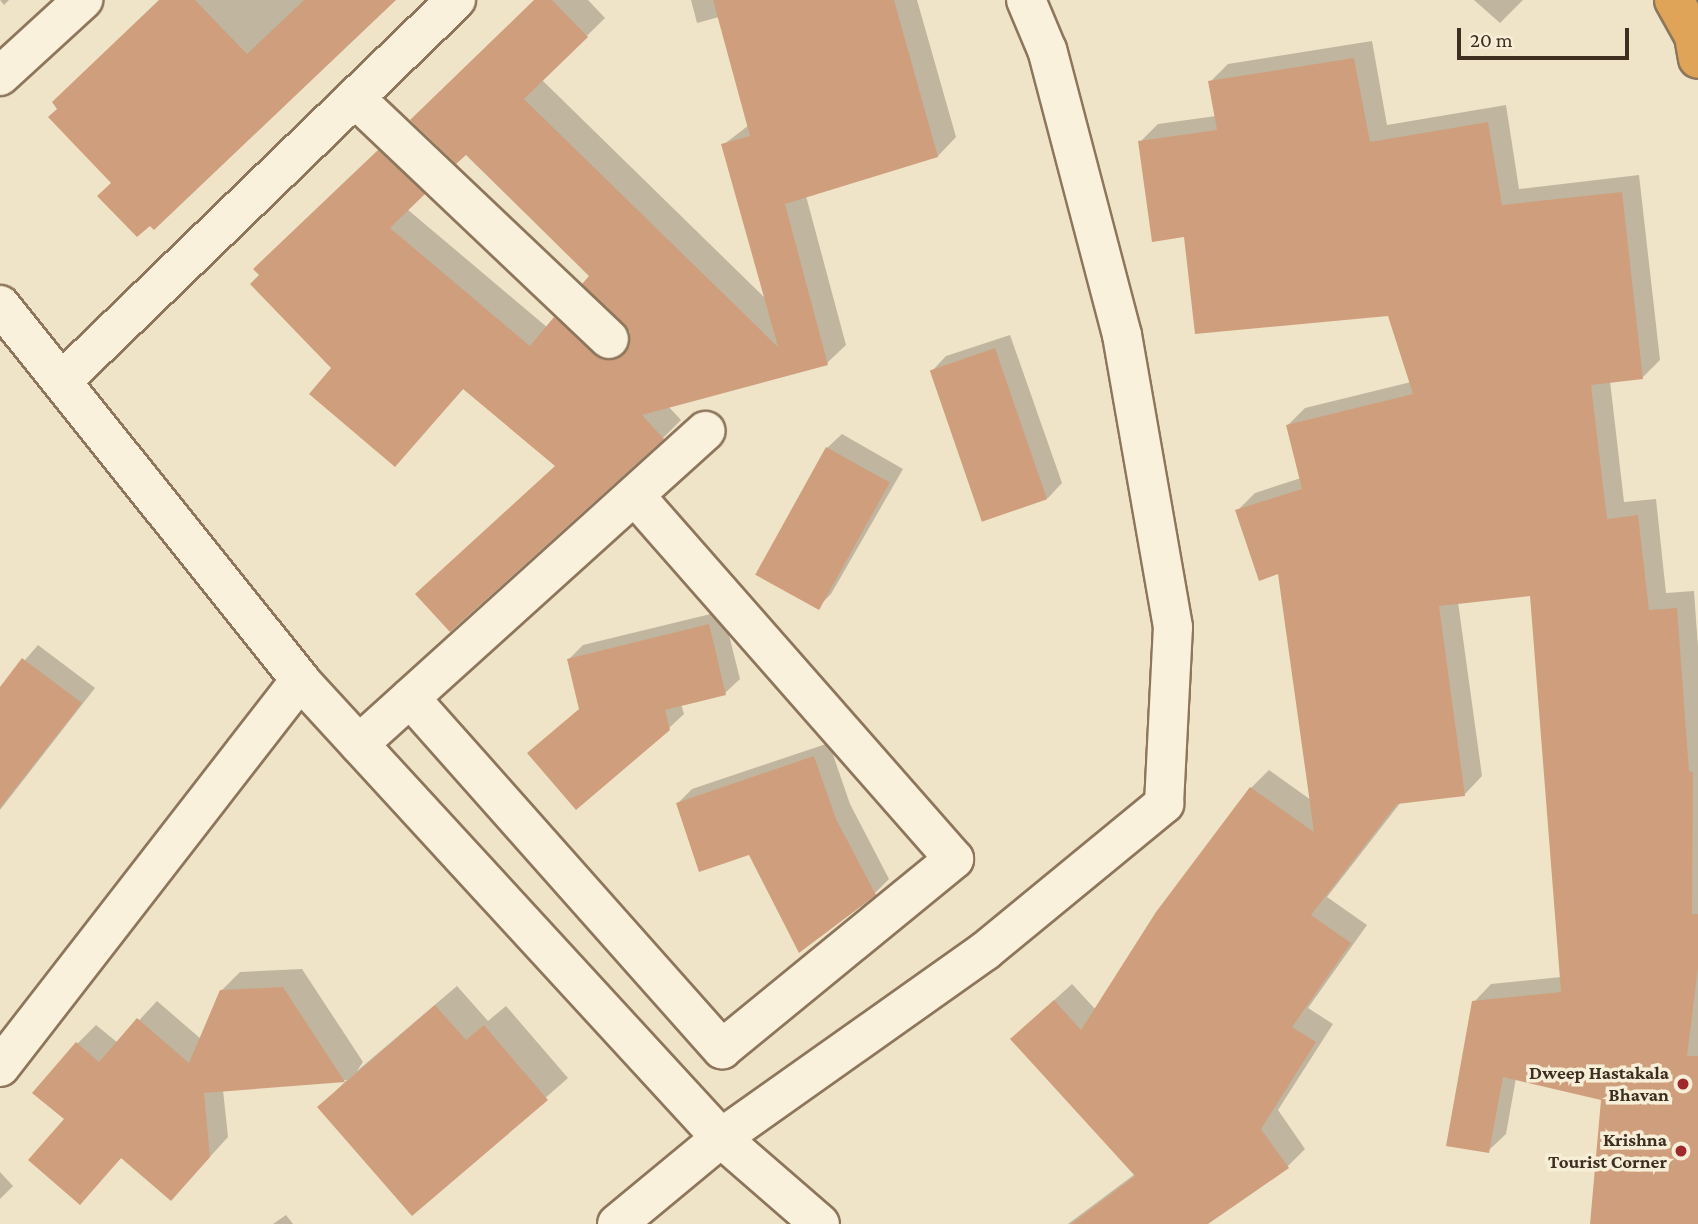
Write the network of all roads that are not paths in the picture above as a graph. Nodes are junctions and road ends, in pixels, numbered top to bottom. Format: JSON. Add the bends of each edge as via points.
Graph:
{"nodes":[{"id":1,"x":83,"y":0,"type":"edge"},
{"id":2,"x":456,"y":0,"type":"edge"},
{"id":3,"x":1026,"y":0,"type":"edge"},
{"id":4,"x":1674,"y":0,"type":"edge"},
{"id":5,"x":1698,"y":59,"type":"edge"},
{"id":6,"x":0,"y":76,"type":"edge"},
{"id":7,"x":355,"y":98,"type":"junction"},
{"id":8,"x":0,"y":304,"type":"edge"},
{"id":9,"x":608,"y":339,"type":"dead end"},
{"id":10,"x":62,"y":381,"type":"junction"},
{"id":11,"x":706,"y":431,"type":"dead end"},
{"id":12,"x":635,"y":496,"type":"junction"},
{"id":13,"x":300,"y":680,"type":"junction"},
{"id":14,"x":410,"y":698,"type":"junction"},
{"id":15,"x":359,"y":744,"type":"junction"},
{"id":16,"x":0,"y":1067,"type":"edge"},
{"id":17,"x":720,"y":1138,"type":"junction"},
{"id":18,"x":617,"y":1224,"type":"edge"},
{"id":19,"x":820,"y":1224,"type":"edge"}],
"edges":[{"from":1,"to":6,"type":"street"},
{"from":2,"to":7,"type":"street"},
{"from":3,"to":17,"type":"street","via":[[1047,50],[1122,335],[1173,627],[1164,804],[985,950]]},
{"from":4,"to":5,"type":"highway","via":[[1695,36]]},
{"from":7,"to":9,"type":"street"},
{"from":7,"to":10,"type":"street"},
{"from":8,"to":10,"type":"street"},
{"from":10,"to":13,"type":"street"},
{"from":11,"to":12,"type":"street"},
{"from":12,"to":14,"type":"street"},
{"from":12,"to":14,"type":"street","via":[[954,859],[722,1049]]},
{"from":13,"to":15,"type":"street"},
{"from":13,"to":16,"type":"street"},
{"from":14,"to":15,"type":"street"},
{"from":15,"to":17,"type":"street"},
{"from":17,"to":18,"type":"street"},
{"from":17,"to":19,"type":"street"}]}
